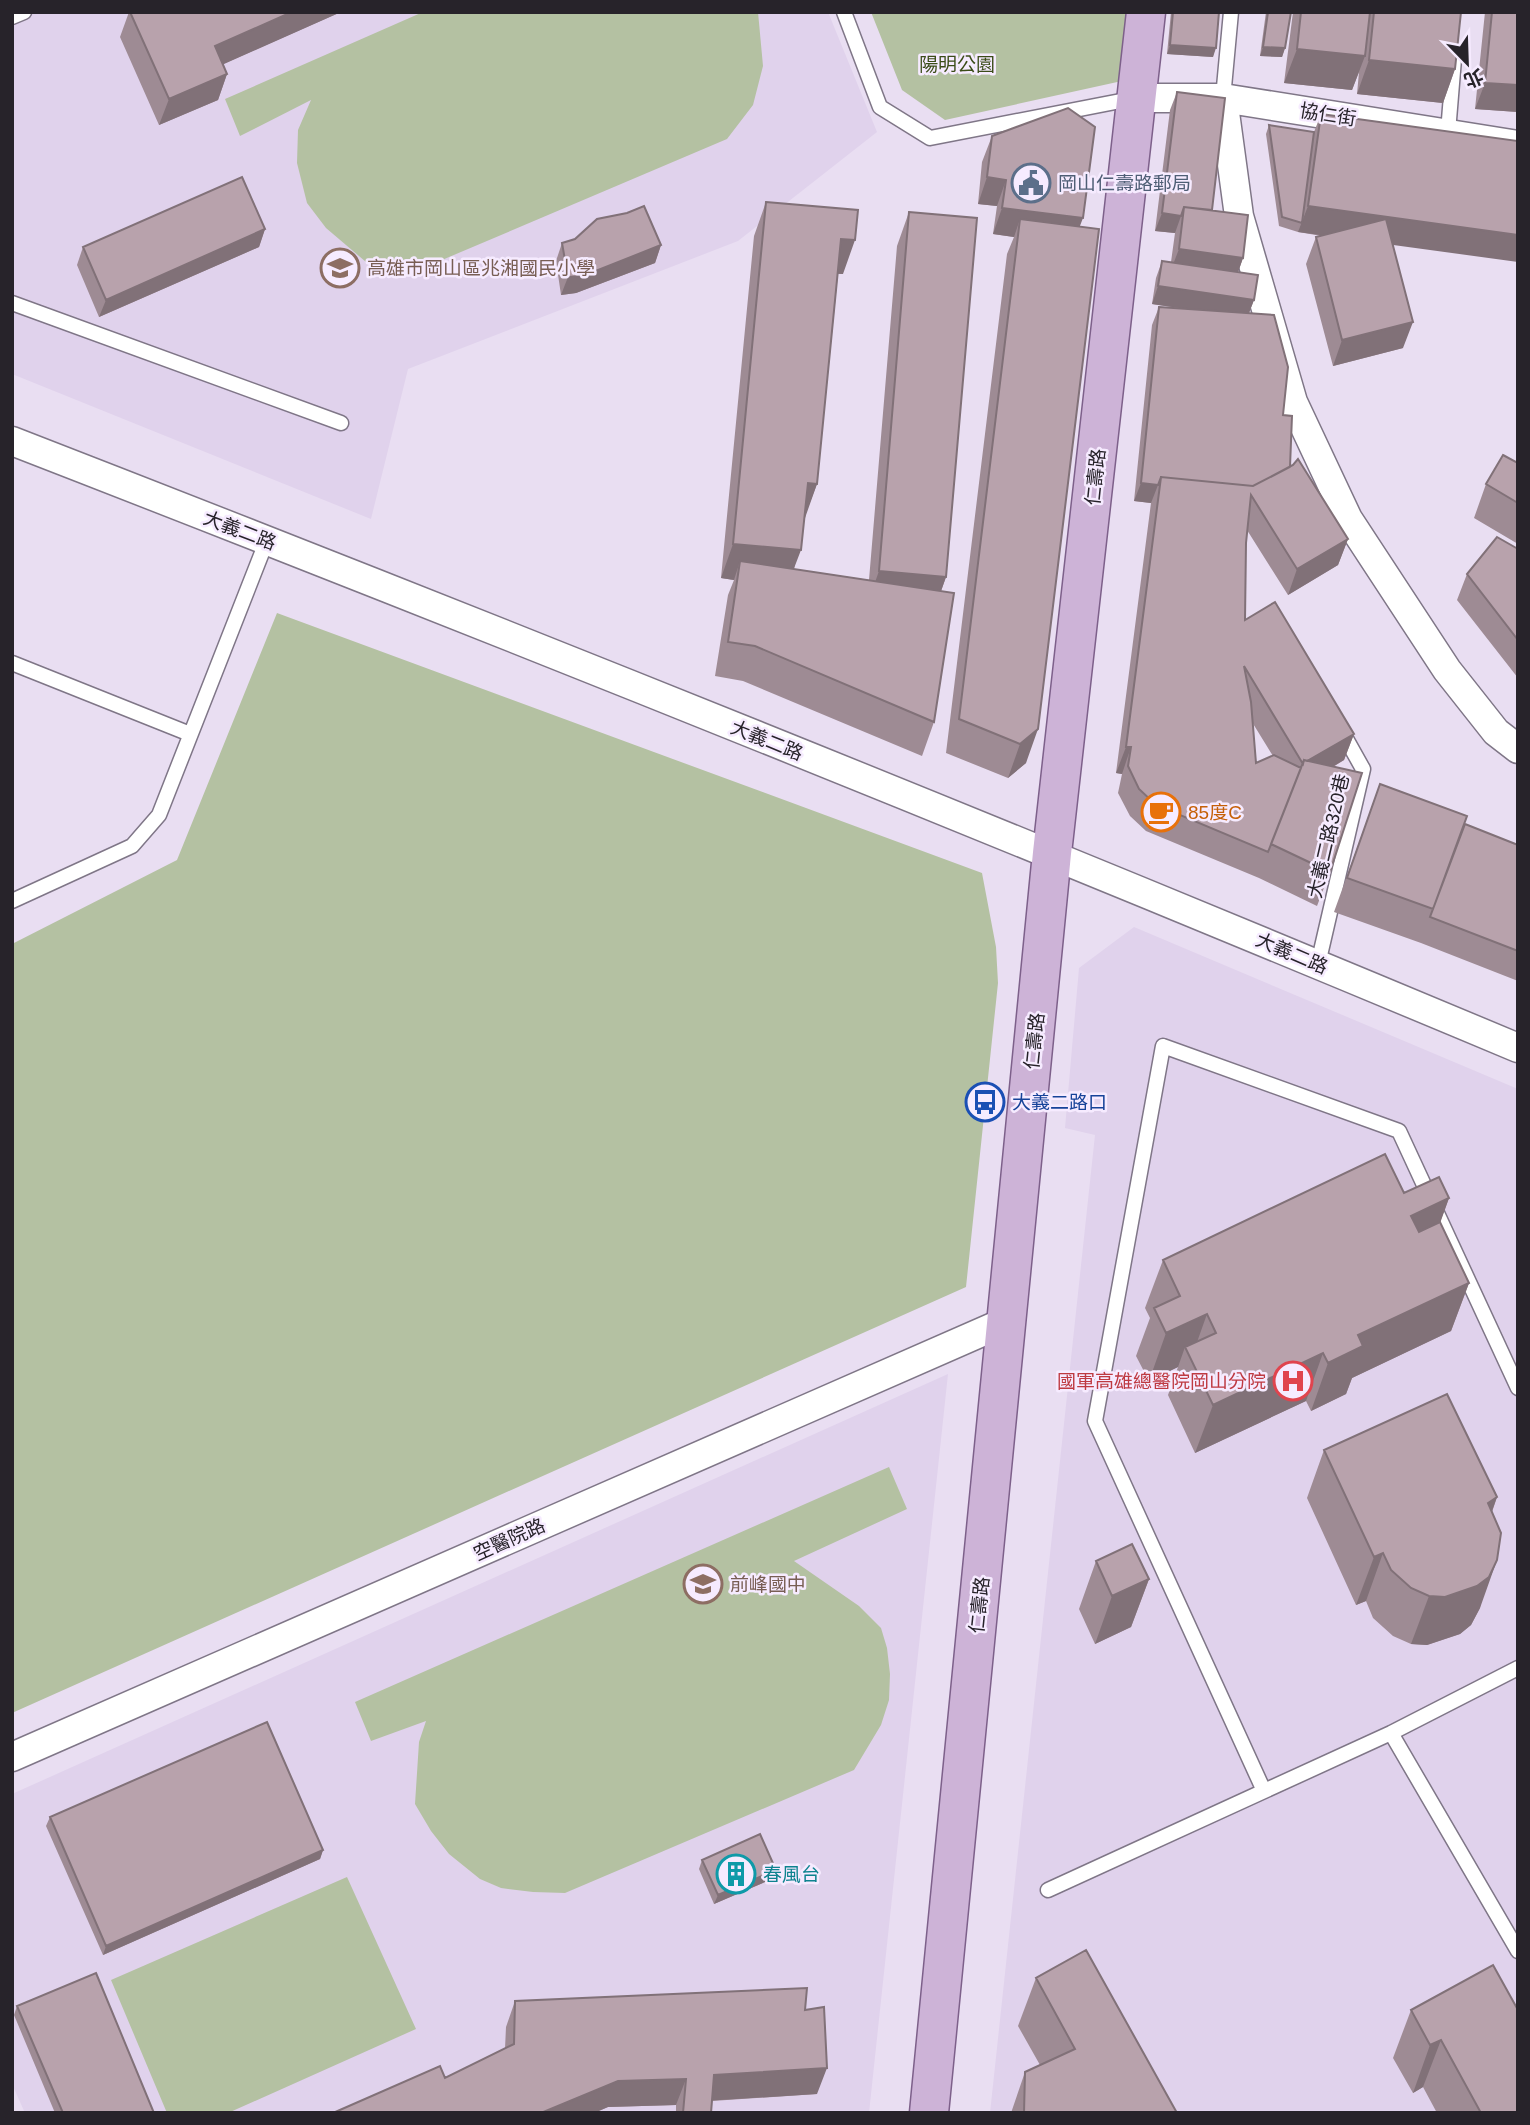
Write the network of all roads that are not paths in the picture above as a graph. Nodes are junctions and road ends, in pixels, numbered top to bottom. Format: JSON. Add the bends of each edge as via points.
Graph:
{"nodes":[{"id":1,"x":24,"y":12,"type":"edge"},
{"id":2,"x":844,"y":12,"type":"edge"},
{"id":3,"x":1146,"y":12,"type":"edge"},
{"id":4,"x":1231,"y":12,"type":"edge"},
{"id":5,"x":12,"y":18,"type":"edge"},
{"id":6,"x":1456,"y":39,"type":"edge"},
{"id":7,"x":1137,"y":97,"type":"junction"},
{"id":8,"x":1223,"y":98,"type":"junction"},
{"id":9,"x":1448,"y":132,"type":"junction"},
{"id":10,"x":1518,"y":145,"type":"edge"},
{"id":11,"x":12,"y":303,"type":"edge"},
{"id":12,"x":341,"y":424,"type":"dead end"},
{"id":13,"x":12,"y":441,"type":"edge"},
{"id":14,"x":267,"y":540,"type":"junction"},
{"id":15,"x":12,"y":663,"type":"edge"},
{"id":16,"x":1336,"y":720,"type":"edge"},
{"id":17,"x":190,"y":734,"type":"junction"},
{"id":18,"x":1518,"y":749,"type":"edge"},
{"id":19,"x":1052,"y":853,"type":"junction"},
{"id":20,"x":12,"y":901,"type":"edge"},
{"id":21,"x":1318,"y":964,"type":"junction"},
{"id":22,"x":1518,"y":1048,"type":"edge"},
{"id":23,"x":1007,"y":1321,"type":"junction"},
{"id":24,"x":1518,"y":1388,"type":"edge"},
{"id":25,"x":1518,"y":1668,"type":"edge"},
{"id":26,"x":1391,"y":1733,"type":"junction"},
{"id":27,"x":12,"y":1757,"type":"edge"},
{"id":28,"x":1264,"y":1791,"type":"junction"},
{"id":29,"x":1048,"y":1890,"type":"dead end"},
{"id":30,"x":1515,"y":1941,"type":"edge"},
{"id":31,"x":929,"y":2113,"type":"edge"}],
"edges":[{"from":1,"to":5,"type":"lane"},
{"from":2,"to":7,"type":"lane","via":[[880,107],[930,138]]},
{"from":3,"to":7,"type":"main road","name":"仁壽路"},
{"from":4,"to":8,"type":"lane"},
{"from":6,"to":9,"type":"lane"},
{"from":7,"to":8,"type":"street","name":"協仁街"},
{"from":7,"to":19,"type":"main road","name":"仁壽路"},
{"from":8,"to":9,"type":"street","name":"協仁街"},
{"from":8,"to":18,"type":"street","via":[[1239,216],[1293,402],[1348,519],[1447,670],[1496,732]]},
{"from":9,"to":10,"type":"street","name":"協仁街"},
{"from":11,"to":12,"type":"lane"},
{"from":13,"to":14,"type":"street","name":"大義二路"},
{"from":14,"to":17,"type":"lane"},
{"from":14,"to":19,"type":"street","name":"大義二路"},
{"from":15,"to":17,"type":"lane"},
{"from":16,"to":21,"type":"lane","name":"大義二路320巷","via":[[1363,769]]},
{"from":17,"to":20,"type":"lane","via":[[159,815],[132,846]]},
{"from":19,"to":21,"type":"street","name":"大義二路"},
{"from":19,"to":23,"type":"main road","name":"仁壽路"},
{"from":21,"to":22,"type":"street","name":"大義二路"},
{"from":23,"to":27,"type":"street","name":"空醫院路"},
{"from":23,"to":31,"type":"main road","name":"仁壽路"},
{"from":24,"to":28,"type":"lane","via":[[1399,1130],[1163,1046],[1095,1422]]},
{"from":25,"to":26,"type":"lane"},
{"from":26,"to":28,"type":"lane"},
{"from":26,"to":30,"type":"lane"},
{"from":28,"to":29,"type":"lane"}]}
